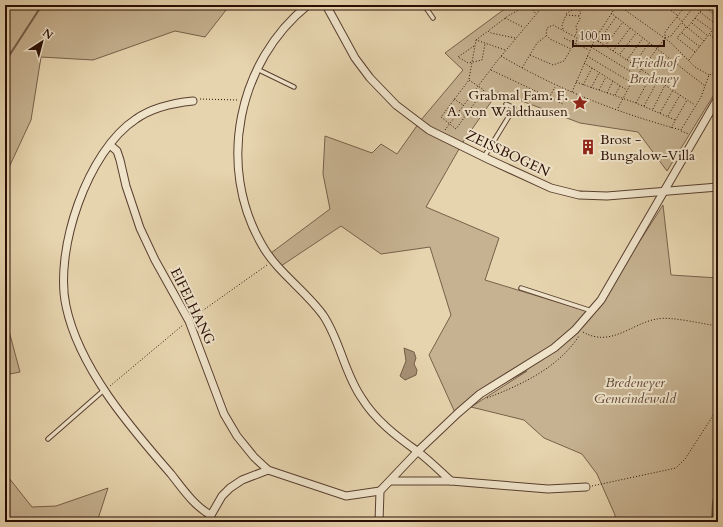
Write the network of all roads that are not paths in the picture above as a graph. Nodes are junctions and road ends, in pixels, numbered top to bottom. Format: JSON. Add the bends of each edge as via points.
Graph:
{"nodes":[{"id":1,"x":308,"y":5,"type":"edge"},
{"id":2,"x":326,"y":5,"type":"edge"},
{"id":3,"x":424,"y":5,"type":"edge"},
{"id":4,"x":433,"y":18,"type":"dead end"},
{"id":5,"x":256,"y":69,"type":"junction"},
{"id":6,"x":294,"y":87,"type":"dead end"},
{"id":7,"x":718,"y":98,"type":"edge"},
{"id":8,"x":193,"y":101,"type":"road end"},
{"id":9,"x":506,"y":104,"type":"dead end"},
{"id":10,"x":110,"y":145,"type":"junction"},
{"id":11,"x":484,"y":158,"type":"junction"},
{"id":12,"x":718,"y":187,"type":"edge"},
{"id":13,"x":664,"y":192,"type":"junction"},
{"id":14,"x":521,"y":288,"type":"dead end"},
{"id":15,"x":592,"y":311,"type":"junction"},
{"id":16,"x":105,"y":390,"type":"junction"},
{"id":17,"x":48,"y":439,"type":"dead end"},
{"id":18,"x":418,"y":452,"type":"junction"},
{"id":19,"x":268,"y":470,"type":"junction"},
{"id":20,"x":391,"y":481,"type":"junction"},
{"id":21,"x":451,"y":481,"type":"junction"},
{"id":22,"x":586,"y":487,"type":"road end"},
{"id":23,"x":380,"y":491,"type":"junction"},
{"id":24,"x":211,"y":515,"type":"junction"},
{"id":25,"x":207,"y":522,"type":"edge"},
{"id":26,"x":379,"y":522,"type":"edge"}],
"edges":[{"from":1,"to":5,"type":"street","via":[[295,15],[270,44]]},
{"from":2,"to":11,"type":"street","name":"ZEISSBOGEN","via":[[355,58],[370,78],[396,104],[412,118],[441,136]]},
{"from":3,"to":4,"type":"lane"},
{"from":5,"to":6,"type":"lane"},
{"from":5,"to":18,"type":"street","via":[[244,100],[238,132],[244,201],[253,229],[273,261],[323,316],[333,333],[351,379],[366,405],[401,441]]},
{"from":7,"to":13,"type":"street"},
{"from":8,"to":10,"type":"street","via":[[164,106],[144,114],[126,126]]},
{"from":9,"to":11,"type":"lane","via":[[514,108]]},
{"from":10,"to":16,"type":"street","via":[[95,167],[77,208],[65,251],[62,277],[66,306],[75,336]]},
{"from":10,"to":19,"type":"street","name":"EIFELHANG","via":[[120,160],[140,228],[189,321],[224,414],[237,436]]},
{"from":11,"to":13,"type":"street","name":"ZEISSBOGEN","via":[[570,194],[607,196]]},
{"from":12,"to":13,"type":"street","name":"ZEISSBOGEN"},
{"from":13,"to":15,"type":"street","via":[[601,300]]},
{"from":14,"to":15,"type":"lane"},
{"from":15,"to":18,"type":"street","via":[[559,344],[539,359],[480,394]]},
{"from":16,"to":17,"type":"lane"},
{"from":16,"to":24,"type":"street","via":[[154,454],[199,506]]},
{"from":18,"to":20,"type":"street"},
{"from":18,"to":21,"type":"street"},
{"from":19,"to":23,"type":"street","via":[[346,496]]},
{"from":19,"to":24,"type":"street","via":[[242,480],[230,488]]},
{"from":20,"to":21,"type":"street"},
{"from":20,"to":23,"type":"street"},
{"from":21,"to":22,"type":"street","via":[[548,489]]},
{"from":23,"to":26,"type":"street"},
{"from":24,"to":25,"type":"street"}]}
